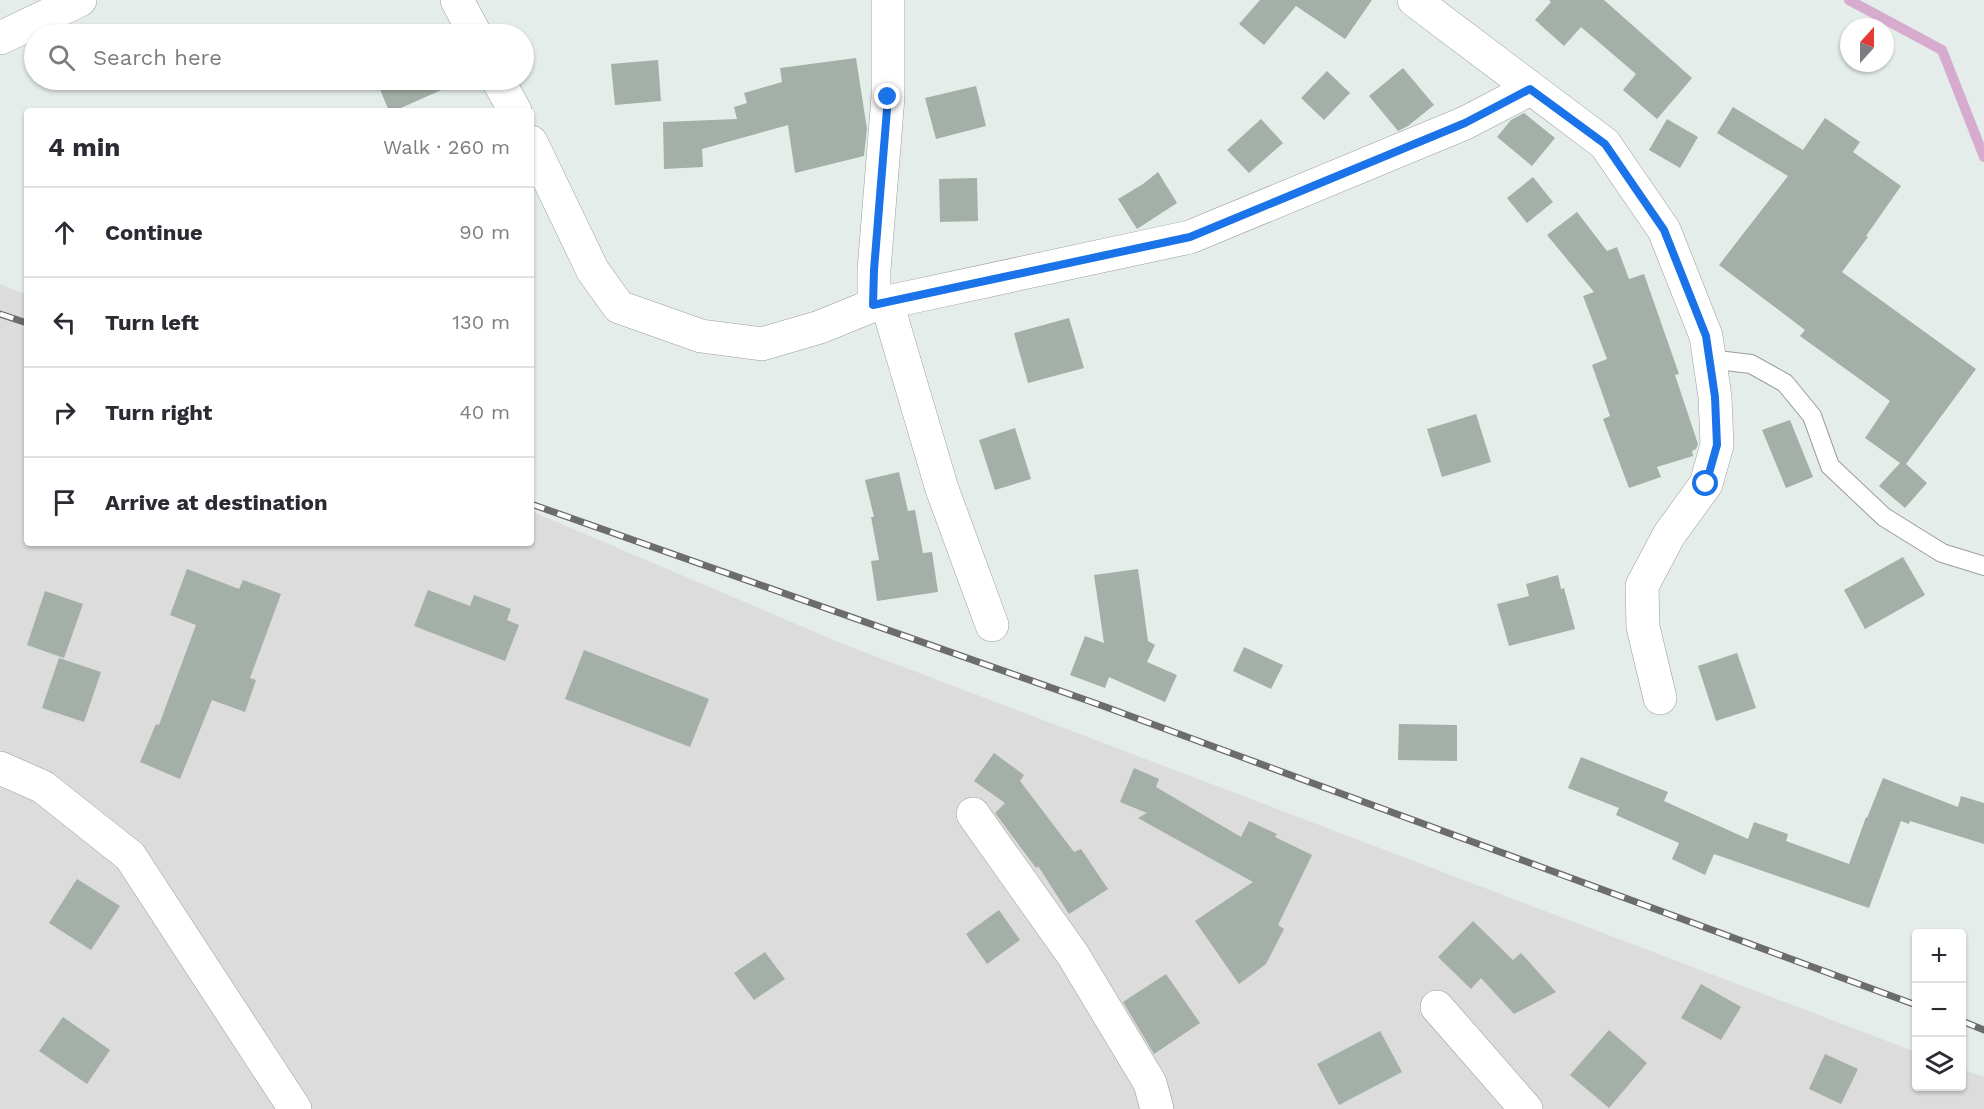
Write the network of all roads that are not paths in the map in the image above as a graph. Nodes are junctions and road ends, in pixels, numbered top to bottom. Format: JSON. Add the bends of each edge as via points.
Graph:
{"nodes":[{"id":1,"x":80,"y":0,"type":"edge"},
{"id":2,"x":457,"y":0,"type":"edge"},
{"id":3,"x":888,"y":0,"type":"edge"},
{"id":4,"x":1414,"y":0,"type":"edge"},
{"id":5,"x":29,"y":24,"type":"edge"},
{"id":6,"x":470,"y":24,"type":"edge"},
{"id":7,"x":24,"y":27,"type":"edge"},
{"id":8,"x":0,"y":38,"type":"edge"},
{"id":9,"x":1530,"y":89,"type":"junction"},
{"id":10,"x":503,"y":90,"type":"edge"},
{"id":11,"x":513,"y":108,"type":"edge"},
{"id":12,"x":534,"y":148,"type":"edge"},
{"id":13,"x":880,"y":304,"type":"junction"},
{"id":14,"x":1709,"y":359,"type":"junction"},
{"id":15,"x":1984,"y":566,"type":"edge"},
{"id":16,"x":992,"y":625,"type":"dead end"},
{"id":17,"x":1660,"y":698,"type":"dead end"},
{"id":18,"x":0,"y":768,"type":"edge"},
{"id":19,"x":973,"y":814,"type":"dead end"},
{"id":20,"x":1437,"y":1007,"type":"dead end"},
{"id":21,"x":295,"y":1109,"type":"edge"},
{"id":22,"x":1157,"y":1109,"type":"edge"},
{"id":23,"x":1526,"y":1109,"type":"edge"}],
"edges":[{"from":1,"to":5,"type":"street"},
{"from":2,"to":6,"type":"street"},
{"from":3,"to":13,"type":"street","via":[[888,97],[874,270]]},
{"from":4,"to":9,"type":"street"},
{"from":7,"to":8,"type":"street"},
{"from":9,"to":13,"type":"street","via":[[1465,123],[1190,237]]},
{"from":9,"to":14,"type":"street","via":[[1605,144],[1664,230],[1706,336]]},
{"from":10,"to":11,"type":"street"},
{"from":12,"to":13,"type":"street","via":[[593,271],[619,307],[701,336],[762,344]]},
{"from":13,"to":16,"type":"street"},
{"from":14,"to":15,"type":"lane","via":[[1751,364],[1785,383],[1812,416],[1830,466],[1884,517],[1942,553]]},
{"from":14,"to":17,"type":"street","via":[[1717,445],[1706,484],[1669,535],[1642,586],[1643,627]]},
{"from":18,"to":21,"type":"street","via":[[43,788],[130,856]]},
{"from":19,"to":22,"type":"street","via":[[1073,955],[1150,1083]]},
{"from":20,"to":23,"type":"street"}]}
